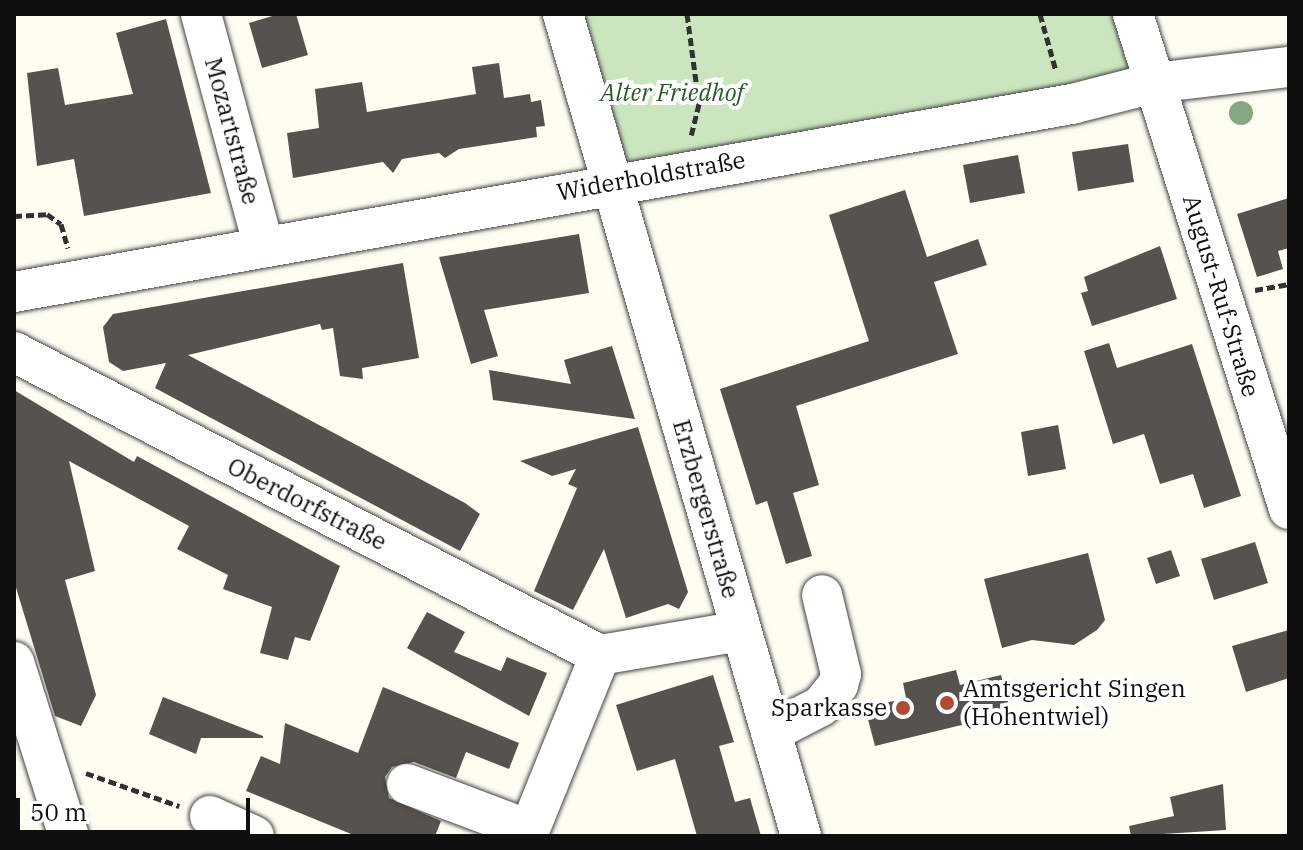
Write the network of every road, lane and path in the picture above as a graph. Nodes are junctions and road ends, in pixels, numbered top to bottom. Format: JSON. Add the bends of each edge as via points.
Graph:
{"nodes":[{"id":1,"x":201,"y":14,"type":"edge"},
{"id":2,"x":563,"y":14,"type":"edge"},
{"id":3,"x":687,"y":14,"type":"edge"},
{"id":4,"x":1040,"y":14,"type":"edge"},
{"id":5,"x":1133,"y":14,"type":"edge"},
{"id":6,"x":1289,"y":67,"type":"edge"},
{"id":7,"x":1154,"y":83,"type":"junction"},
{"id":8,"x":1072,"y":104,"type":"junction"},
{"id":9,"x":677,"y":172,"type":"junction"},
{"id":10,"x":612,"y":182,"type":"junction"},
{"id":11,"x":14,"y":216,"type":"edge"},
{"id":12,"x":264,"y":247,"type":"junction"},
{"id":13,"x":70,"y":258,"type":"dead end"},
{"id":14,"x":14,"y":292,"type":"edge"},
{"id":15,"x":14,"y":352,"type":"edge"},
{"id":16,"x":1289,"y":509,"type":"edge"},
{"id":17,"x":822,"y":595,"type":"dead end"},
{"id":18,"x":740,"y":631,"type":"junction"},
{"id":19,"x":600,"y":655,"type":"junction"},
{"id":20,"x":14,"y":662,"type":"edge"},
{"id":21,"x":771,"y":732,"type":"junction"},
{"id":22,"x":82,"y":771,"type":"dead end"},
{"id":23,"x":407,"y":784,"type":"dead end"},
{"id":24,"x":210,"y":816,"type":"joint"},
{"id":25,"x":528,"y":833,"type":"edge"},
{"id":26,"x":69,"y":836,"type":"edge"},
{"id":27,"x":254,"y":836,"type":"edge"},
{"id":28,"x":801,"y":836,"type":"edge"}],
"edges":[{"from":1,"to":12,"type":"street","name":"Mozartstraße"},
{"from":2,"to":10,"type":"street","name":"Erzbergerstraße"},
{"from":3,"to":9,"type":"path","via":[[699,104]]},
{"from":4,"to":8,"type":"path","via":[[1061,89]]},
{"from":5,"to":7,"type":"street","name":"August-Ruf-Straße"},
{"from":6,"to":7,"type":"street","name":"Widerholdstraße"},
{"from":7,"to":8,"type":"street","name":"Widerholdstraße"},
{"from":7,"to":16,"type":"street","name":"August-Ruf-Straße"},
{"from":8,"to":9,"type":"street","name":"Widerholdstraße"},
{"from":9,"to":10,"type":"street","name":"Widerholdstraße"},
{"from":10,"to":12,"type":"street","name":"Widerholdstraße"},
{"from":10,"to":18,"type":"street","name":"Erzbergerstraße"},
{"from":11,"to":13,"type":"path","via":[[47,214],[61,224]]},
{"from":12,"to":14,"type":"street","name":"Widerholdstraße"},
{"from":15,"to":19,"type":"street","name":"Oberdorfstraße"},
{"from":17,"to":21,"type":"street","via":[[841,674],[838,685],[821,706]]},
{"from":18,"to":19,"type":"street"},
{"from":18,"to":21,"type":"street","name":"Erzbergerstraße"},
{"from":19,"to":25,"type":"street"},
{"from":20,"to":26,"type":"street"},
{"from":21,"to":28,"type":"street","name":"Erzbergerstraße"},
{"from":22,"to":24,"type":"path"},
{"from":23,"to":25,"type":"street"},
{"from":24,"to":27,"type":"street"}]}
